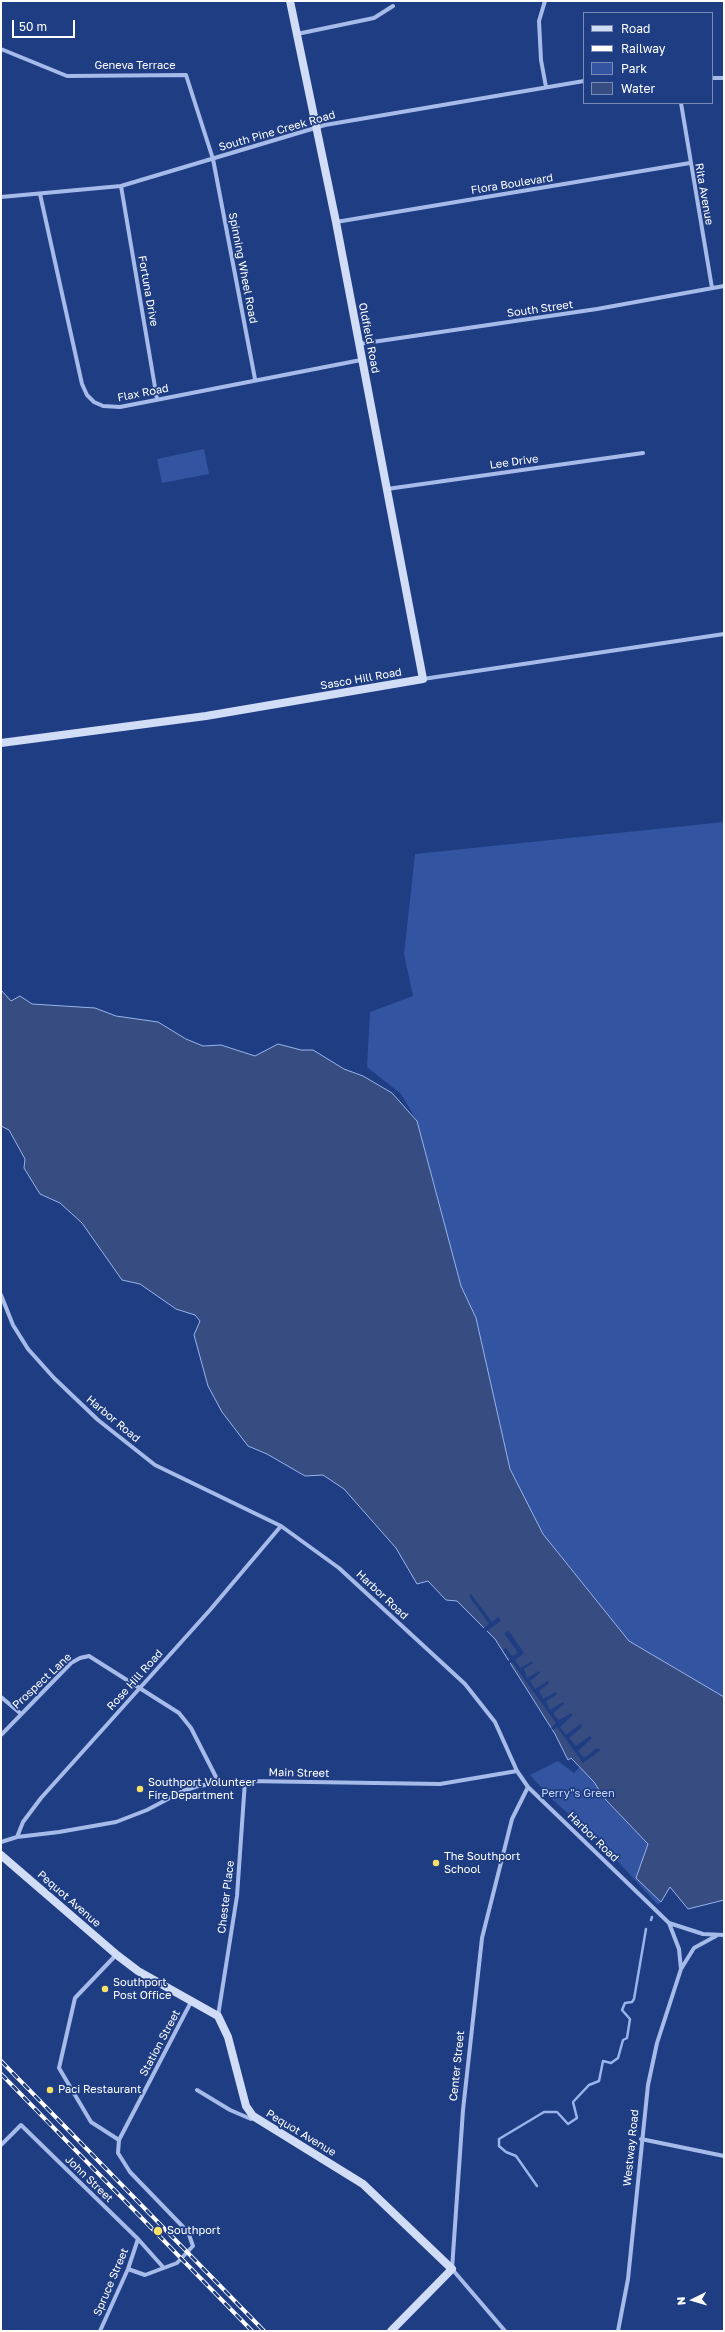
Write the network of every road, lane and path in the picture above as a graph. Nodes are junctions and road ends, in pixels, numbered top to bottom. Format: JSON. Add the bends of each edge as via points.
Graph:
{"nodes":[{"id":1,"x":290,"y":1,"type":"edge"},
{"id":2,"x":545,"y":1,"type":"edge"},
{"id":3,"x":393,"y":6,"type":"dead end"},
{"id":4,"x":297,"y":34,"type":"junction"},
{"id":5,"x":1,"y":49,"type":"edge"},
{"id":6,"x":713,"y":78,"type":"edge"},
{"id":7,"x":724,"y":78,"type":"edge"},
{"id":8,"x":583,"y":81,"type":"edge"},
{"id":9,"x":546,"y":87,"type":"junction"},
{"id":10,"x":681,"y":104,"type":"edge"},
{"id":11,"x":318,"y":128,"type":"junction"},
{"id":12,"x":213,"y":159,"type":"junction"},
{"id":13,"x":690,"y":163,"type":"junction"},
{"id":14,"x":121,"y":186,"type":"junction"},
{"id":15,"x":40,"y":194,"type":"junction"},
{"id":16,"x":1,"y":197,"type":"edge"},
{"id":17,"x":336,"y":222,"type":"junction"},
{"id":18,"x":724,"y":286,"type":"edge"},
{"id":19,"x":712,"y":288,"type":"junction"},
{"id":20,"x":358,"y":344,"type":"junction"},
{"id":21,"x":361,"y":360,"type":"junction"},
{"id":22,"x":255,"y":379,"type":"junction"},
{"id":23,"x":157,"y":399,"type":"junction"},
{"id":24,"x":643,"y":453,"type":"dead end"},
{"id":25,"x":387,"y":489,"type":"junction"},
{"id":26,"x":724,"y":634,"type":"edge"},
{"id":27,"x":423,"y":679,"type":"junction"},
{"id":28,"x":1,"y":743,"type":"edge"},
{"id":29,"x":1,"y":1295,"type":"edge"},
{"id":30,"x":281,"y":1526,"type":"junction"},
{"id":31,"x":140,"y":1687,"type":"junction"},
{"id":32,"x":1,"y":1697,"type":"edge"},
{"id":33,"x":20,"y":1713,"type":"junction"},
{"id":34,"x":1,"y":1735,"type":"edge"},
{"id":35,"x":517,"y":1771,"type":"junction"},
{"id":36,"x":245,"y":1781,"type":"junction"},
{"id":37,"x":219,"y":1783,"type":"junction"},
{"id":38,"x":528,"y":1787,"type":"junction"},
{"id":39,"x":17,"y":1837,"type":"junction"},
{"id":40,"x":1,"y":1842,"type":"edge"},
{"id":41,"x":1,"y":1855,"type":"edge"},
{"id":42,"x":669,"y":1923,"type":"junction"},
{"id":43,"x":724,"y":1935,"type":"edge"},
{"id":44,"x":718,"y":1936,"type":"junction"},
{"id":45,"x":116,"y":1954,"type":"junction"},
{"id":46,"x":681,"y":1970,"type":"junction"},
{"id":47,"x":191,"y":2002,"type":"junction"},
{"id":48,"x":218,"y":2016,"type":"junction"},
{"id":49,"x":197,"y":2090,"type":"dead end"},
{"id":50,"x":252,"y":2116,"type":"junction"},
{"id":51,"x":119,"y":2140,"type":"junction"},
{"id":52,"x":641,"y":2140,"type":"junction"},
{"id":53,"x":1,"y":2145,"type":"edge"},
{"id":54,"x":724,"y":2156,"type":"edge"},
{"id":55,"x":138,"y":2240,"type":"junction"},
{"id":56,"x":163,"y":2267,"type":"junction"},
{"id":57,"x":128,"y":2269,"type":"junction"},
{"id":58,"x":452,"y":2269,"type":"junction"},
{"id":59,"x":100,"y":2331,"type":"edge"},
{"id":60,"x":391,"y":2331,"type":"edge"},
{"id":61,"x":505,"y":2331,"type":"edge"},
{"id":62,"x":618,"y":2331,"type":"edge"}],
"edges":[{"from":1,"to":4,"type":"street","name":"Oldfield Road"},
{"from":2,"to":9,"type":"street","via":[[539,21],[541,60]]},
{"from":3,"to":4,"type":"street","via":[[374,18]]},
{"from":4,"to":11,"type":"street","name":"Oldfield Road"},
{"from":5,"to":12,"type":"street","name":"Geneva Terrace","via":[[67,76],[186,75]]},
{"from":6,"to":7,"type":"street"},
{"from":8,"to":9,"type":"street","name":"South Pine Creek Road"},
{"from":9,"to":11,"type":"street","name":"South Pine Creek Road"},
{"from":10,"to":13,"type":"street","name":"Rita Avenue"},
{"from":11,"to":12,"type":"street","name":"South Pine Creek Road"},
{"from":11,"to":17,"type":"street","name":"Oldfield Road"},
{"from":12,"to":14,"type":"street","name":"South Pine Creek Road"},
{"from":12,"to":22,"type":"street","name":"Spinning Wheel Road"},
{"from":13,"to":17,"type":"street","name":"Flora Boulevard"},
{"from":13,"to":19,"type":"street","name":"Rita Avenue"},
{"from":14,"to":15,"type":"street","name":"South Pine Creek Road"},
{"from":14,"to":23,"type":"street","name":"Fortuna Drive"},
{"from":15,"to":16,"type":"street","name":"South Pine Creek Road"},
{"from":15,"to":23,"type":"street","name":"Flax Road","via":[[82,384],[87,394],[94,402],[112,408]]},
{"from":17,"to":20,"type":"street","name":"Oldfield Road"},
{"from":18,"to":19,"type":"street","name":"South Street"},
{"from":19,"to":20,"type":"street","name":"South Street","via":[[597,309]]},
{"from":20,"to":21,"type":"street","name":"Oldfield Road"},
{"from":21,"to":22,"type":"street","name":"Flax Road"},
{"from":21,"to":25,"type":"street","name":"Oldfield Road"},
{"from":22,"to":23,"type":"street","name":"Flax Road"},
{"from":24,"to":25,"type":"street","name":"Lee Drive"},
{"from":25,"to":27,"type":"street","name":"Oldfield Road"},
{"from":26,"to":27,"type":"street","name":"Sasco Hill Road"},
{"from":27,"to":28,"type":"street","name":"Sasco Hill Road","via":[[206,716]]},
{"from":29,"to":30,"type":"street","name":"Harbor Road","via":[[13,1325],[28,1349],[98,1420],[155,1465]]},
{"from":30,"to":31,"type":"street","name":"Rose Hill Road"},
{"from":30,"to":35,"type":"street","name":"Harbor Road","via":[[339,1568],[460,1679],[495,1722]]},
{"from":31,"to":33,"type":"street","name":"Prospect Lane","via":[[93,1658],[80,1658],[71,1663]]},
{"from":31,"to":37,"type":"street","via":[[179,1713],[191,1728]]},
{"from":31,"to":39,"type":"street","name":"Rose Hill Road","via":[[41,1798],[23,1822]]},
{"from":32,"to":33,"type":"street"},
{"from":33,"to":34,"type":"street","name":"Prospect Lane"},
{"from":35,"to":36,"type":"street","name":"Main Street","via":[[440,1784]]},
{"from":35,"to":38,"type":"street","name":"Harbor Road"},
{"from":36,"to":37,"type":"street","name":"Main Street"},
{"from":36,"to":48,"type":"street","name":"Chester Place","via":[[237,1896]]},
{"from":37,"to":39,"type":"street","name":"Main Street","via":[[183,1791],[147,1810],[116,1822]]},
{"from":38,"to":42,"type":"street","name":"Harbor Road"},
{"from":38,"to":58,"type":"street","name":"Center Street","via":[[512,1819],[482,1938],[463,2110]]},
{"from":39,"to":40,"type":"street"},
{"from":41,"to":45,"type":"street","name":"Pequot Avenue"},
{"from":42,"to":44,"type":"street","name":"Harbor Road","via":[[702,1934]]},
{"from":42,"to":46,"type":"street","name":"Westway Road","via":[[679,1949]]},
{"from":43,"to":44,"type":"street","name":"Harbor Road"},
{"from":44,"to":46,"type":"street","name":"Westway Road","via":[[694,1948]]},
{"from":45,"to":47,"type":"street","name":"Pequot Avenue","via":[[138,1971]]},
{"from":45,"to":51,"type":"street","via":[[75,1998],[59,2068],[91,2122]]},
{"from":46,"to":52,"type":"street","name":"Westway Road","via":[[657,2043],[648,2085]]},
{"from":47,"to":48,"type":"street","name":"Pequot Avenue"},
{"from":47,"to":51,"type":"street","name":"Station Street"},
{"from":48,"to":50,"type":"street","name":"Pequot Avenue","via":[[228,2037],[246,2106]]},
{"from":49,"to":50,"type":"street","via":[[251,2120]]},
{"from":50,"to":58,"type":"street","name":"Pequot Avenue","via":[[364,2184]]},
{"from":51,"to":56,"type":"street","via":[[118,2153],[130,2172],[188,2232],[194,2244],[177,2263]]},
{"from":52,"to":54,"type":"street"},
{"from":52,"to":62,"type":"street","name":"Westway Road","via":[[628,2279]]},
{"from":53,"to":55,"type":"street","name":"John Street","via":[[21,2125]]},
{"from":55,"to":56,"type":"street","name":"John Street"},
{"from":55,"to":57,"type":"street","name":"Spruce Street"},
{"from":56,"to":57,"type":"street","via":[[145,2275]]},
{"from":57,"to":59,"type":"street","name":"Spruce Street"},
{"from":58,"to":60,"type":"street"},
{"from":58,"to":61,"type":"street","name":"Pequot Avenue"}]}
